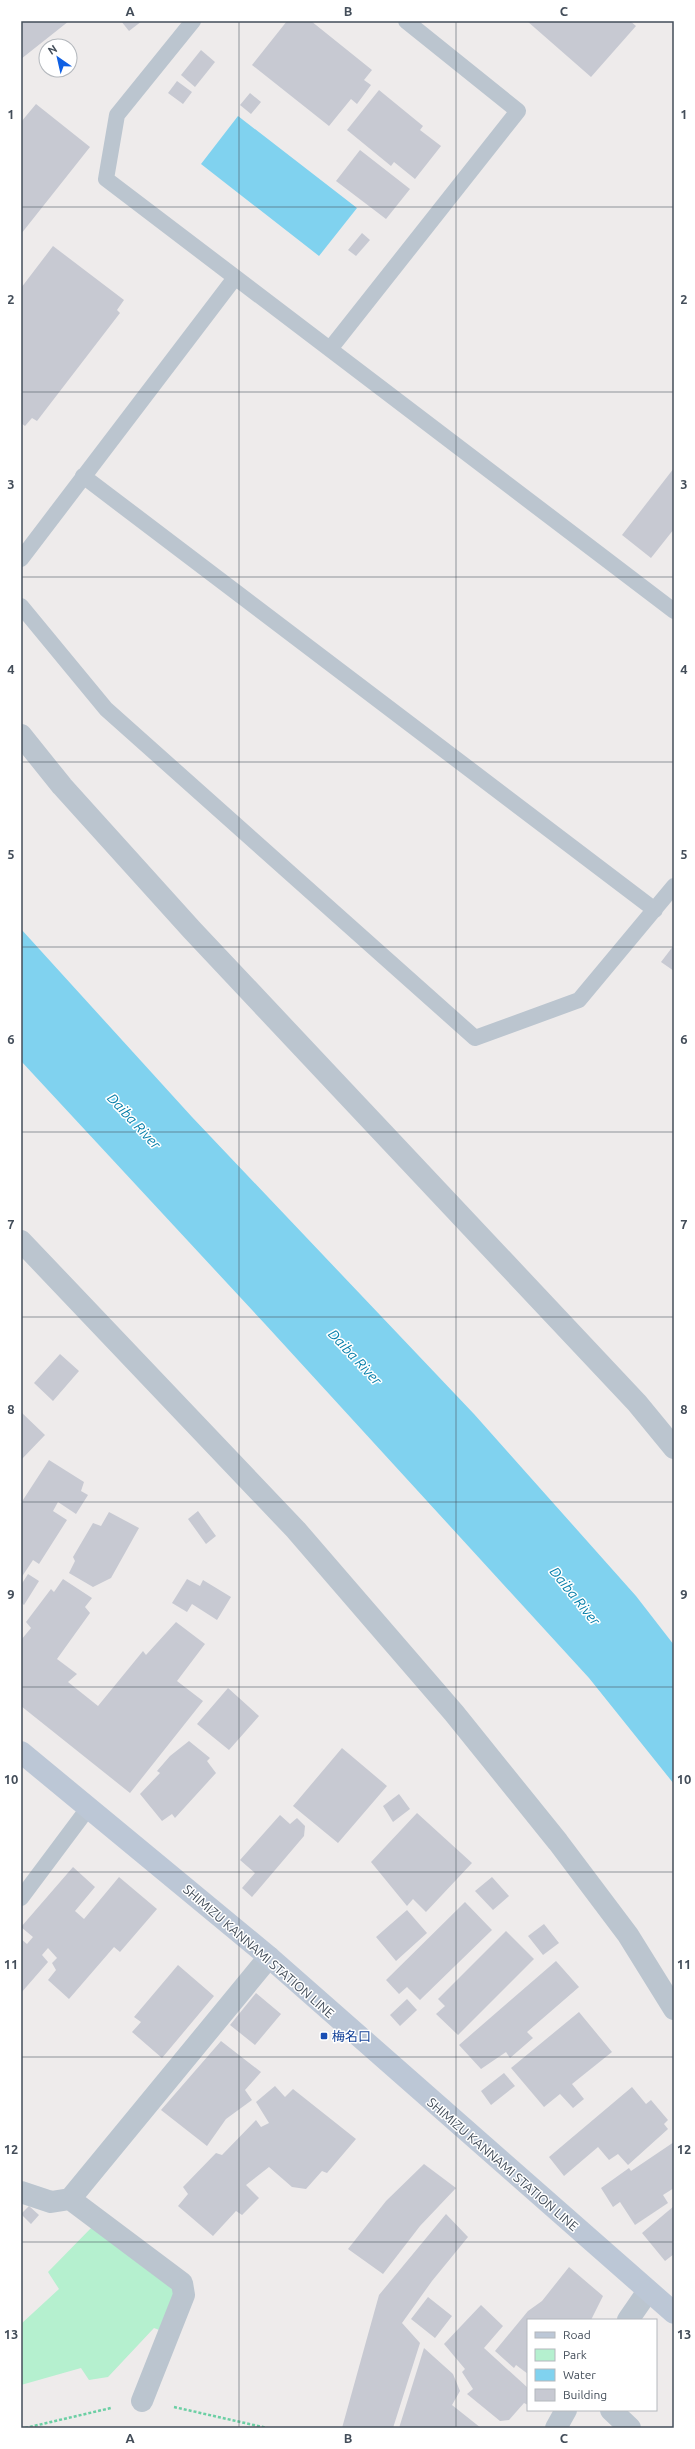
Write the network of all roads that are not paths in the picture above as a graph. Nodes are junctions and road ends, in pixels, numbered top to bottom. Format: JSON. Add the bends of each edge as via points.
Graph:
{"nodes":[{"id":1,"x":194,"y":21,"type":"edge"},
{"id":2,"x":406,"y":21,"type":"edge"},
{"id":3,"x":234,"y":279,"type":"junction"},
{"id":4,"x":330,"y":349,"type":"junction"},
{"id":5,"x":83,"y":476,"type":"junction"},
{"id":6,"x":21,"y":559,"type":"edge"},
{"id":7,"x":21,"y":606,"type":"edge"},
{"id":8,"x":674,"y":611,"type":"edge"},
{"id":9,"x":21,"y":734,"type":"edge"},
{"id":10,"x":674,"y":886,"type":"edge"},
{"id":11,"x":655,"y":910,"type":"junction"},
{"id":12,"x":21,"y":1241,"type":"edge"},
{"id":13,"x":674,"y":1448,"type":"edge"},
{"id":14,"x":21,"y":1752,"type":"edge"},
{"id":15,"x":89,"y":1806,"type":"junction"},
{"id":16,"x":21,"y":1898,"type":"edge"},
{"id":17,"x":269,"y":1957,"type":"junction"},
{"id":18,"x":674,"y":2009,"type":"edge"},
{"id":19,"x":21,"y":2192,"type":"edge"},
{"id":20,"x":70,"y":2199,"type":"junction"},
{"id":21,"x":648,"y":2291,"type":"junction"},
{"id":22,"x":674,"y":2312,"type":"edge"},
{"id":23,"x":629,"y":2319,"type":"edge"},
{"id":24,"x":142,"y":2401,"type":"dead end"},
{"id":25,"x":565,"y":2411,"type":"edge"},
{"id":26,"x":612,"y":2411,"type":"edge"},
{"id":27,"x":556,"y":2428,"type":"edge"},
{"id":28,"x":630,"y":2428,"type":"edge"}],
"edges":[{"from":1,"to":3,"type":"lane","via":[[117,115],[106,179]]},
{"from":2,"to":4,"type":"lane","via":[[518,111]]},
{"from":3,"to":4,"type":"lane"},
{"from":3,"to":5,"type":"lane"},
{"from":4,"to":8,"type":"lane"},
{"from":5,"to":6,"type":"lane"},
{"from":5,"to":11,"type":"lane"},
{"from":7,"to":11,"type":"lane","via":[[106,709],[475,1038],[579,1000]]},
{"from":9,"to":13,"type":"street","via":[[62,786],[192,930],[636,1403]]},
{"from":10,"to":11,"type":"lane"},
{"from":12,"to":18,"type":"street","via":[[296,1530],[454,1713],[558,1842],[614,1917]]},
{"from":14,"to":15,"type":"main road","name":"SHIMIZU KANNAMI STATION LINE"},
{"from":15,"to":16,"type":"lane"},
{"from":15,"to":17,"type":"main road","name":"SHIMIZU KANNAMI STATION LINE"},
{"from":17,"to":20,"type":"street"},
{"from":17,"to":21,"type":"main road","name":"SHIMIZU KANNAMI STATION LINE"},
{"from":19,"to":20,"type":"street","via":[[51,2202]]},
{"from":20,"to":24,"type":"street","via":[[182,2283],[184,2295]]},
{"from":21,"to":22,"type":"main road","name":"SHIMIZU KANNAMI STATION LINE"},
{"from":21,"to":23,"type":"street"},
{"from":25,"to":27,"type":"street"},
{"from":26,"to":28,"type":"street"}]}
